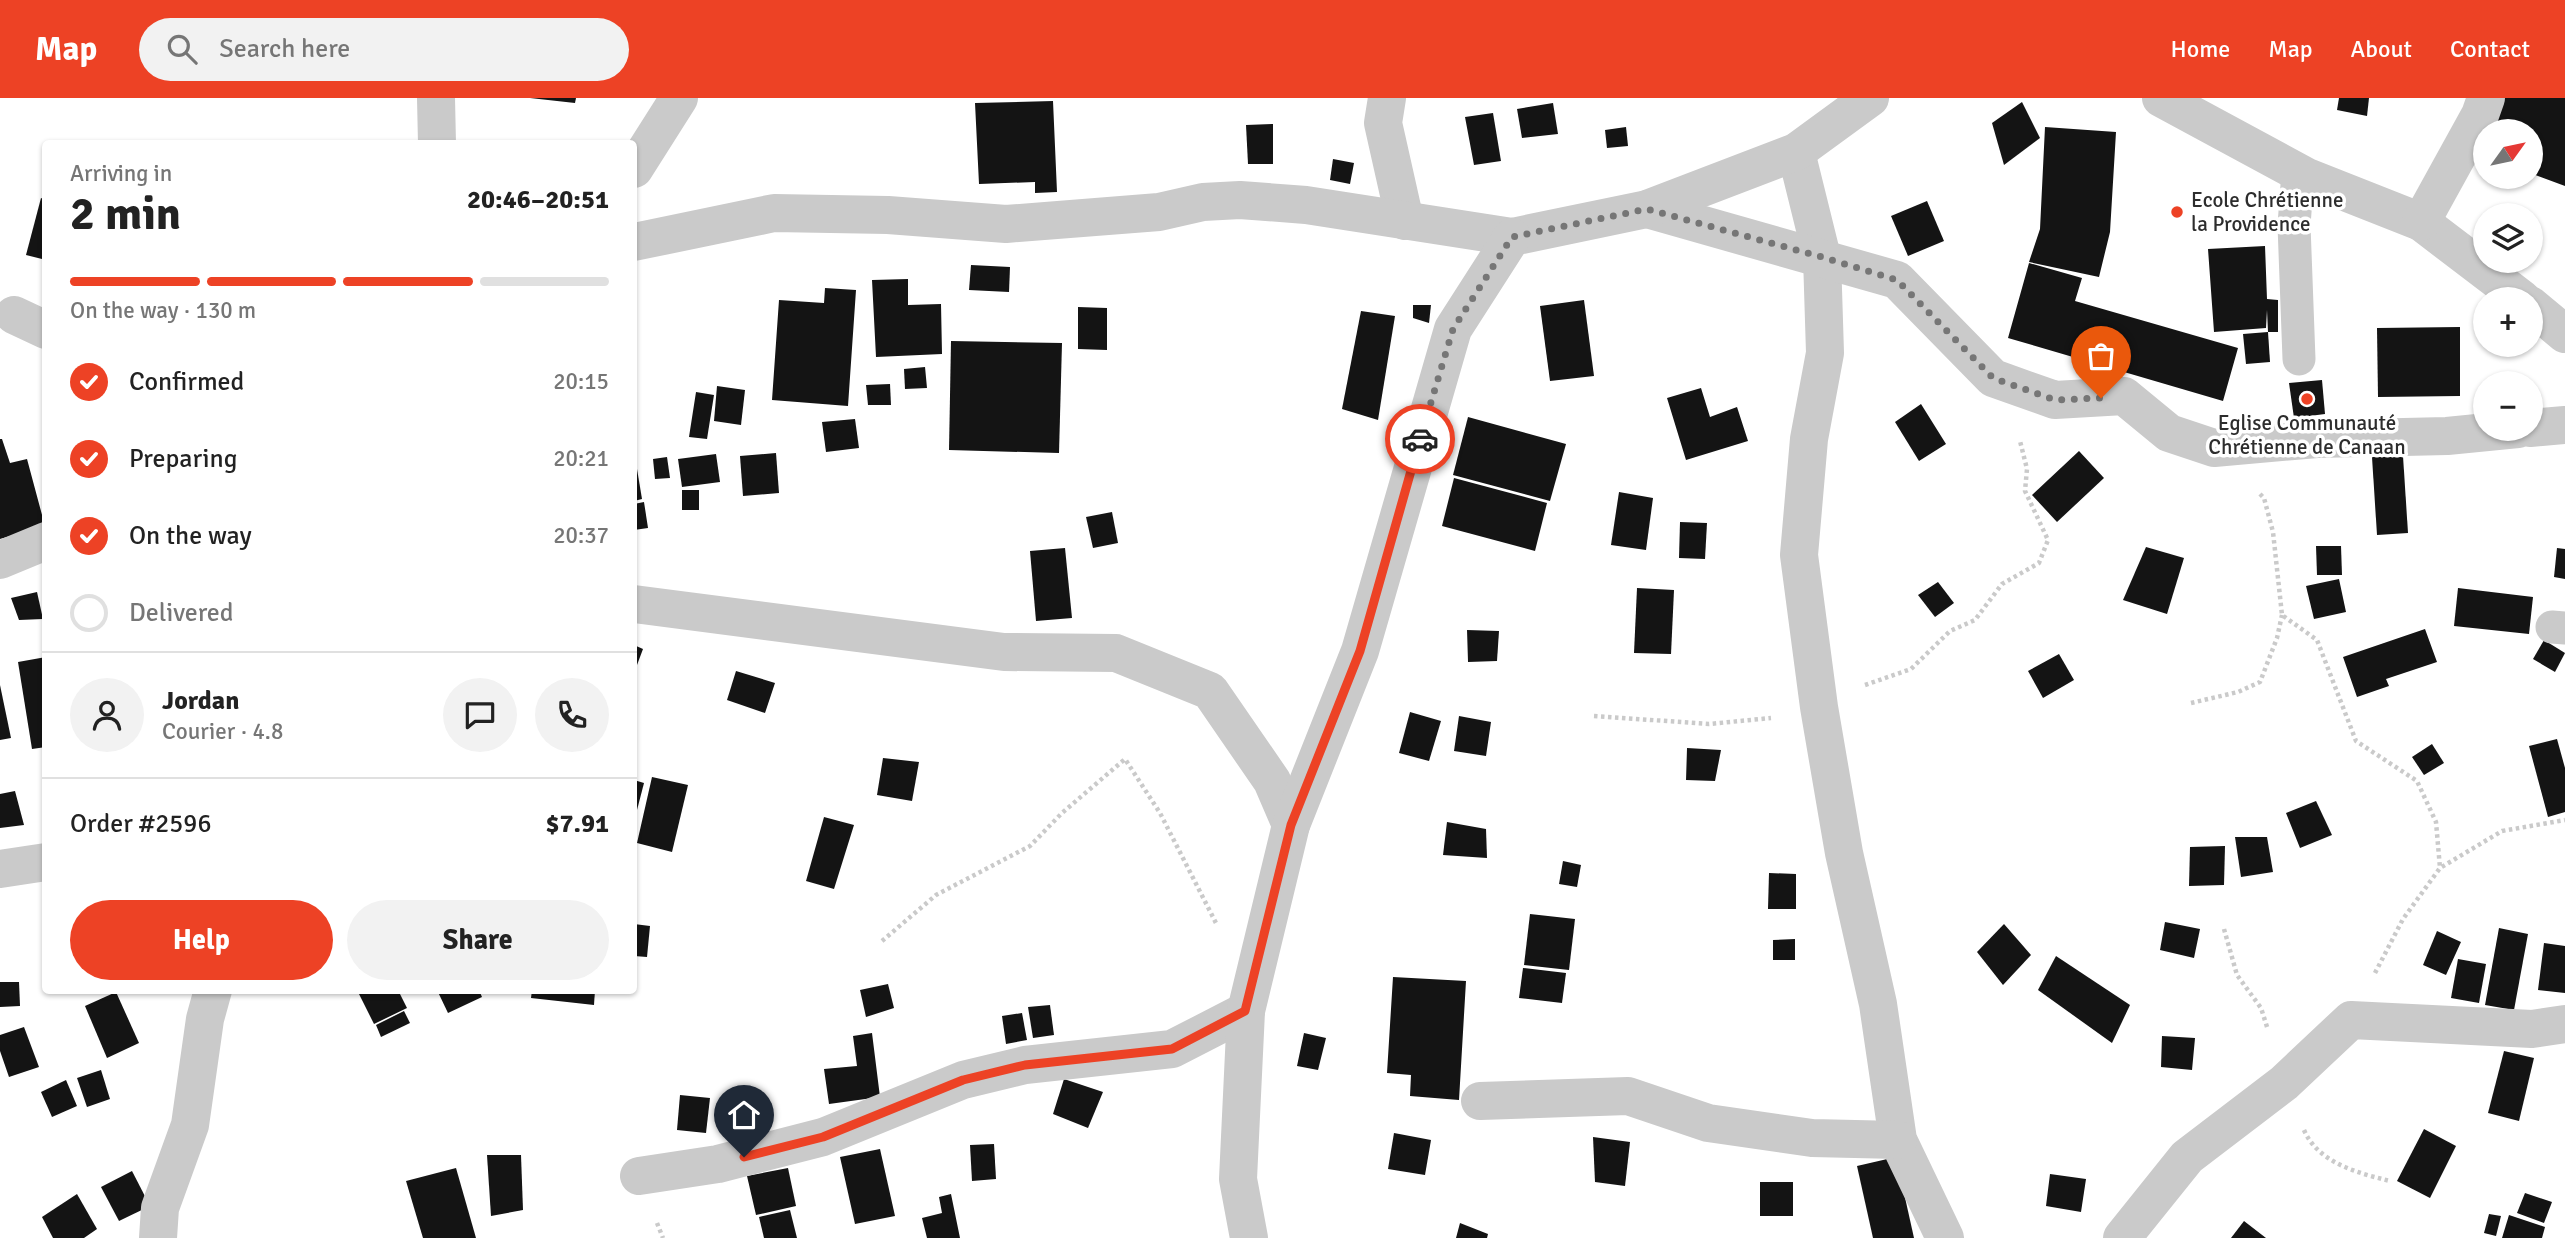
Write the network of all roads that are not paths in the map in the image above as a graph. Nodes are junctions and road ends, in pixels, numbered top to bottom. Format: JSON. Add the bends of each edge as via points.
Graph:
{"nodes":[{"id":1,"x":436,"y":98,"type":"edge"},
{"id":2,"x":678,"y":98,"type":"edge"},
{"id":3,"x":1387,"y":98,"type":"edge"},
{"id":4,"x":1870,"y":98,"type":"edge"},
{"id":5,"x":2161,"y":98,"type":"edge"},
{"id":6,"x":2486,"y":98,"type":"edge"},
{"id":7,"x":2205,"y":108,"type":"edge"},
{"id":8,"x":437,"y":140,"type":"edge"},
{"id":9,"x":1796,"y":152,"type":"junction"},
{"id":10,"x":637,"y":164,"type":"edge"},
{"id":11,"x":2298,"y":172,"type":"junction"},
{"id":12,"x":1647,"y":209,"type":"junction"},
{"id":13,"x":1405,"y":221,"type":"junction"},
{"id":14,"x":2421,"y":222,"type":"junction"},
{"id":15,"x":1512,"y":237,"type":"junction"},
{"id":16,"x":637,"y":241,"type":"edge"},
{"id":17,"x":1822,"y":257,"type":"junction"},
{"id":18,"x":2506,"y":287,"type":"edge"},
{"id":19,"x":2543,"y":316,"type":"edge"},
{"id":20,"x":2565,"y":334,"type":"edge"},
{"id":21,"x":2299,"y":359,"type":"dead end"},
{"id":22,"x":2565,"y":425,"type":"edge"},
{"id":23,"x":2543,"y":427,"type":"edge"},
{"id":24,"x":2473,"y":433,"type":"edge"},
{"id":25,"x":42,"y":543,"type":"edge"},
{"id":26,"x":0,"y":560,"type":"edge"},
{"id":27,"x":637,"y":604,"type":"edge"},
{"id":28,"x":1291,"y":825,"type":"junction"},
{"id":29,"x":42,"y":863,"type":"edge"},
{"id":30,"x":0,"y":869,"type":"edge"},
{"id":31,"x":213,"y":994,"type":"edge"},
{"id":32,"x":1245,"y":1011,"type":"junction"},
{"id":33,"x":2565,"y":1024,"type":"edge"},
{"id":34,"x":1480,"y":1101,"type":"dead end"},
{"id":35,"x":1898,"y":1140,"type":"junction"},
{"id":36,"x":639,"y":1176,"type":"dead end"},
{"id":37,"x":158,"y":1238,"type":"edge"},
{"id":38,"x":1249,"y":1238,"type":"edge"},
{"id":39,"x":1945,"y":1238,"type":"edge"},
{"id":40,"x":2122,"y":1238,"type":"edge"}],
"edges":[{"from":1,"to":8,"type":"street"},
{"from":2,"to":10,"type":"street"},
{"from":3,"to":13,"type":"street","via":[[1383,123]]},
{"from":4,"to":9,"type":"street"},
{"from":5,"to":7,"type":"street"},
{"from":6,"to":14,"type":"street"},
{"from":7,"to":11,"type":"street"},
{"from":9,"to":12,"type":"street"},
{"from":9,"to":17,"type":"street"},
{"from":11,"to":14,"type":"street"},
{"from":11,"to":21,"type":"lane","via":[[2294,225]]},
{"from":12,"to":15,"type":"street"},
{"from":12,"to":17,"type":"street"},
{"from":13,"to":15,"type":"street"},
{"from":13,"to":16,"type":"street","via":[[1240,200],[1159,212],[1006,224],[774,213]]},
{"from":14,"to":18,"type":"street"},
{"from":15,"to":28,"type":"street","via":[[1453,329],[1360,651]]},
{"from":17,"to":24,"type":"street","via":[[1897,280],[1993,378],[2055,400],[2124,397],[2169,433],[2214,448]]},
{"from":17,"to":35,"type":"street","via":[[1825,353],[1809,439],[1798,555],[1819,707],[1847,866],[1878,1004]]},
{"from":19,"to":20,"type":"street"},
{"from":22,"to":23,"type":"street"},
{"from":25,"to":26,"type":"street"},
{"from":27,"to":28,"type":"street","via":[[1004,652],[1116,653],[1210,691],[1272,781]]},
{"from":28,"to":32,"type":"street"},
{"from":29,"to":30,"type":"street"},
{"from":31,"to":37,"type":"street","via":[[190,1125],[160,1208]]},
{"from":32,"to":36,"type":"street","via":[[1172,1049],[1025,1065],[963,1080],[823,1137],[718,1164]]},
{"from":32,"to":38,"type":"street","via":[[1238,1179]]},
{"from":33,"to":40,"type":"street","via":[[2532,1029],[2351,1020],[2284,1083],[2187,1157]]},
{"from":34,"to":35,"type":"street","via":[[1628,1096],[1708,1123],[1812,1138]]},
{"from":35,"to":39,"type":"street"}]}
